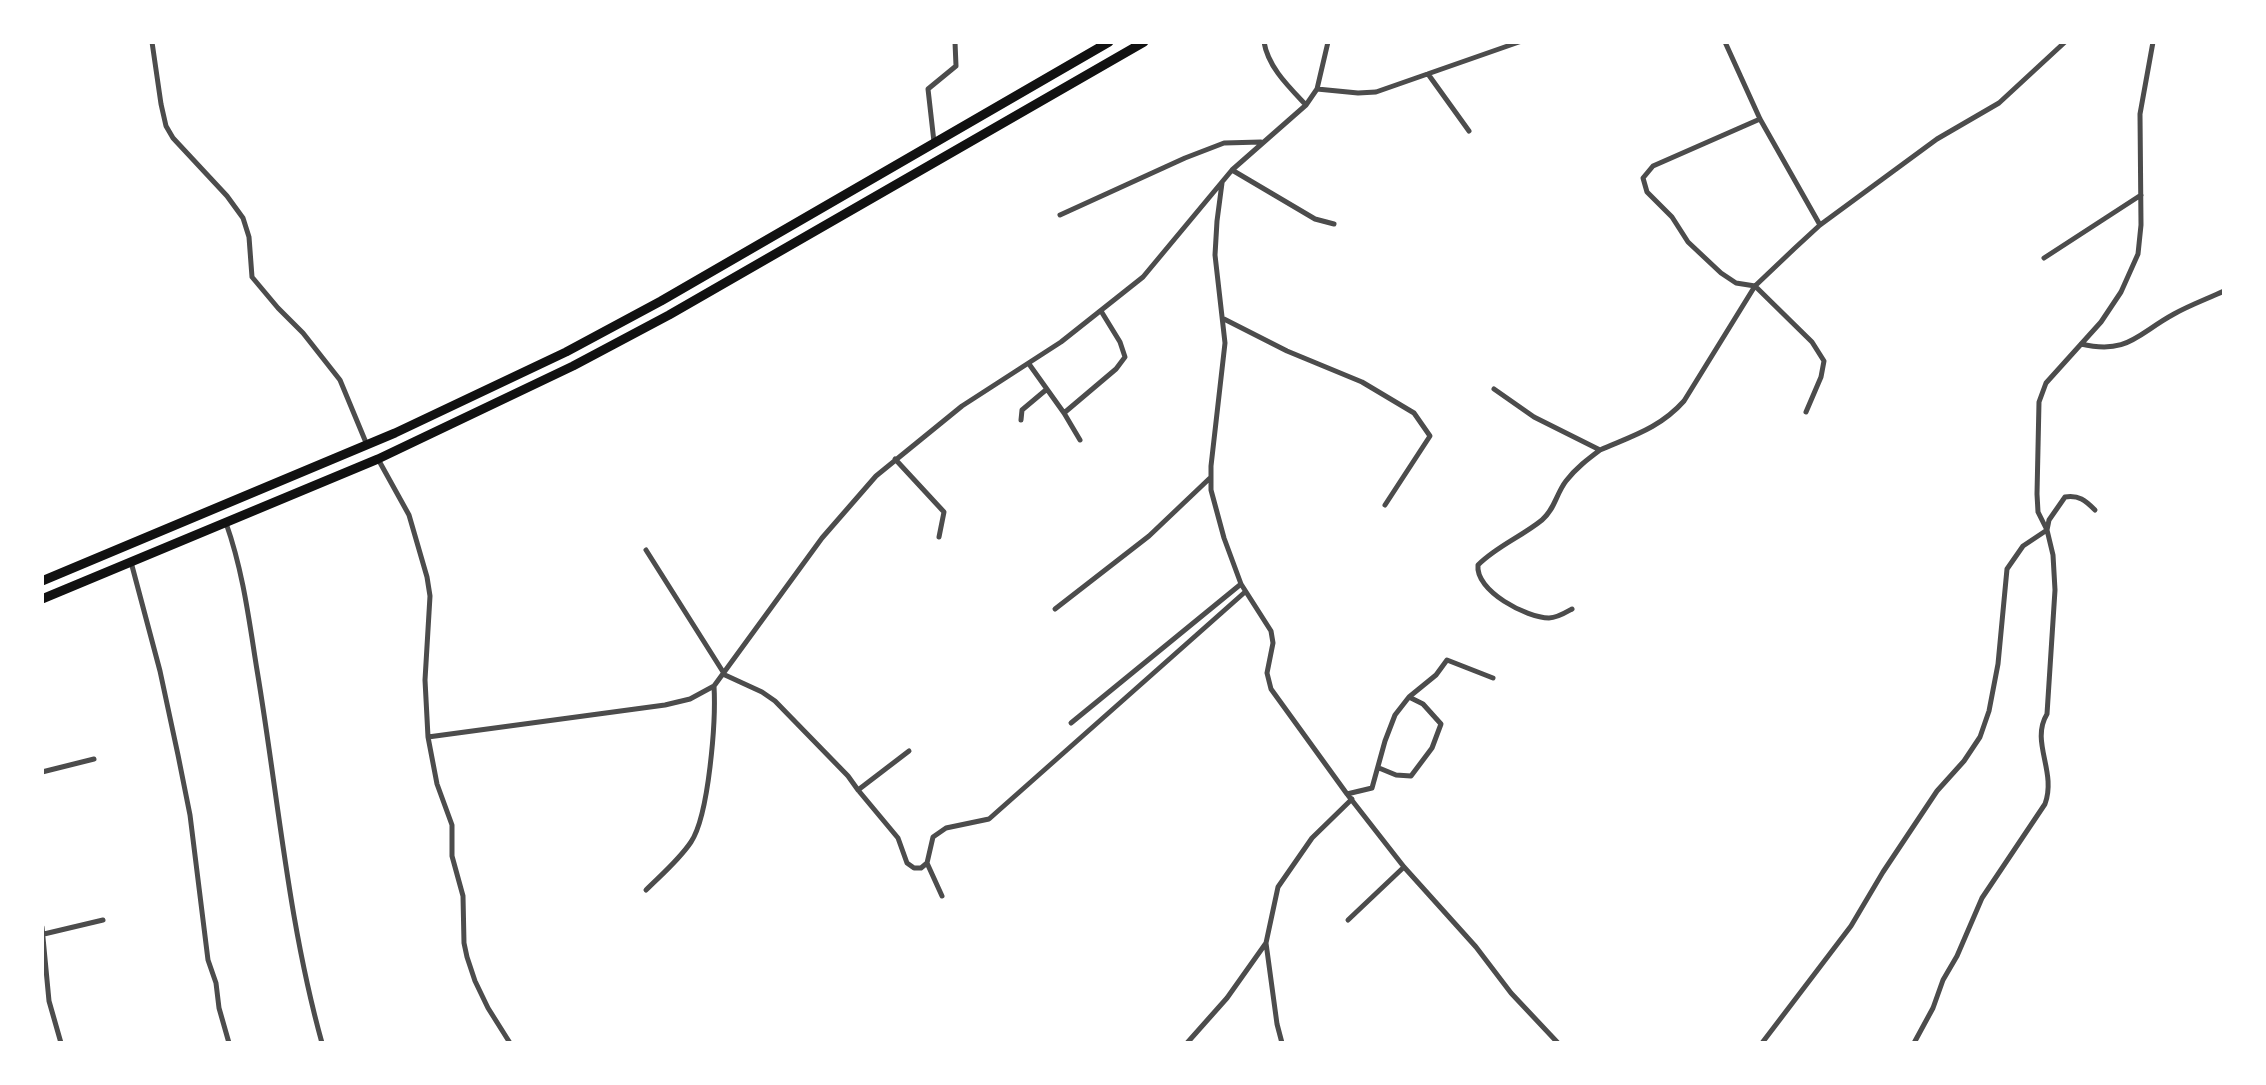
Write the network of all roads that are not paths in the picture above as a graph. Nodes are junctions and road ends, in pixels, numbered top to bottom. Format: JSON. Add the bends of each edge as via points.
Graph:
{"nodes":[{"id":1,"x":152,"y":42,"type":"edge"},
{"id":2,"x":956,"y":42,"type":"edge"},
{"id":3,"x":1109,"y":42,"type":"edge"},
{"id":4,"x":1144,"y":42,"type":"edge"},
{"id":5,"x":1264,"y":42,"type":"edge"},
{"id":6,"x":1328,"y":42,"type":"edge"},
{"id":7,"x":1519,"y":42,"type":"edge"},
{"id":8,"x":1725,"y":42,"type":"edge"},
{"id":9,"x":2065,"y":42,"type":"edge"},
{"id":10,"x":2153,"y":42,"type":"edge"},
{"id":11,"x":1428,"y":74,"type":"junction"},
{"id":12,"x":1317,"y":89,"type":"junction"},
{"id":13,"x":1306,"y":105,"type":"junction"},
{"id":14,"x":1760,"y":118,"type":"junction"},
{"id":15,"x":1469,"y":131,"type":"dead end"},
{"id":16,"x":934,"y":142,"type":"junction"},
{"id":17,"x":1261,"y":142,"type":"junction"},
{"id":18,"x":1232,"y":170,"type":"junction"},
{"id":19,"x":1223,"y":181,"type":"junction"},
{"id":20,"x":2141,"y":195,"type":"junction"},
{"id":21,"x":1060,"y":215,"type":"dead end"},
{"id":22,"x":1334,"y":224,"type":"dead end"},
{"id":23,"x":1820,"y":225,"type":"junction"},
{"id":24,"x":2044,"y":258,"type":"dead end"},
{"id":25,"x":1755,"y":286,"type":"junction"},
{"id":26,"x":2224,"y":291,"type":"edge"},
{"id":27,"x":1101,"y":311,"type":"junction"},
{"id":28,"x":1224,"y":320,"type":"junction"},
{"id":29,"x":2081,"y":344,"type":"junction"},
{"id":30,"x":1029,"y":364,"type":"junction"},
{"id":31,"x":1047,"y":389,"type":"junction"},
{"id":32,"x":1494,"y":389,"type":"dead end"},
{"id":33,"x":1806,"y":411,"type":"dead end"},
{"id":34,"x":1064,"y":413,"type":"junction"},
{"id":35,"x":1021,"y":420,"type":"dead end"},
{"id":36,"x":1080,"y":440,"type":"dead end"},
{"id":37,"x":367,"y":445,"type":"junction"},
{"id":38,"x":1600,"y":450,"type":"junction"},
{"id":39,"x":378,"y":459,"type":"junction"},
{"id":40,"x":895,"y":459,"type":"junction"},
{"id":41,"x":317,"y":466,"type":"junction"},
{"id":42,"x":1210,"y":478,"type":"junction"},
{"id":43,"x":324,"y":482,"type":"junction"},
{"id":44,"x":1385,"y":505,"type":"dead end"},
{"id":45,"x":2095,"y":510,"type":"dead end"},
{"id":46,"x":226,"y":523,"type":"junction"},
{"id":47,"x":2047,"y":530,"type":"junction"},
{"id":48,"x":939,"y":537,"type":"dead end"},
{"id":49,"x":645,"y":550,"type":"dead end"},
{"id":50,"x":131,"y":562,"type":"junction"},
{"id":51,"x":42,"y":581,"type":"edge"},
{"id":52,"x":1241,"y":584,"type":"junction"},
{"id":53,"x":1245,"y":592,"type":"junction"},
{"id":54,"x":42,"y":599,"type":"edge"},
{"id":55,"x":1055,"y":609,"type":"dead end"},
{"id":56,"x":1572,"y":609,"type":"dead end"},
{"id":57,"x":725,"y":675,"type":"junction"},
{"id":58,"x":1493,"y":678,"type":"dead end"},
{"id":59,"x":714,"y":686,"type":"junction"},
{"id":60,"x":1409,"y":697,"type":"junction"},
{"id":61,"x":1071,"y":723,"type":"dead end"},
{"id":62,"x":428,"y":736,"type":"junction"},
{"id":63,"x":909,"y":751,"type":"dead end"},
{"id":64,"x":94,"y":759,"type":"dead end"},
{"id":65,"x":1378,"y":768,"type":"junction"},
{"id":66,"x":42,"y":772,"type":"edge"},
{"id":67,"x":858,"y":790,"type":"junction"},
{"id":68,"x":1350,"y":797,"type":"junction"},
{"id":69,"x":927,"y":863,"type":"junction"},
{"id":70,"x":1404,"y":867,"type":"junction"},
{"id":71,"x":646,"y":890,"type":"dead end"},
{"id":72,"x":942,"y":896,"type":"dead end"},
{"id":73,"x":103,"y":920,"type":"dead end"},
{"id":74,"x":1348,"y":920,"type":"dead end"},
{"id":75,"x":42,"y":927,"type":"edge"},
{"id":76,"x":44,"y":934,"type":"junction"},
{"id":77,"x":1266,"y":943,"type":"junction"},
{"id":78,"x":61,"y":1043,"type":"edge"},
{"id":79,"x":229,"y":1043,"type":"edge"},
{"id":80,"x":322,"y":1043,"type":"edge"},
{"id":81,"x":510,"y":1043,"type":"edge"},
{"id":82,"x":1186,"y":1043,"type":"edge"},
{"id":83,"x":1282,"y":1043,"type":"edge"},
{"id":84,"x":1558,"y":1043,"type":"edge"},
{"id":85,"x":1762,"y":1043,"type":"edge"},
{"id":86,"x":1914,"y":1043,"type":"edge"}],
"edges":[{"from":1,"to":37,"type":"street","via":[[166,126],[243,218],[249,237],[252,277],[340,380]]},
{"from":2,"to":16,"type":"street","via":[[956,66],[928,89]]},
{"from":3,"to":16,"type":"highway"},
{"from":4,"to":39,"type":"highway","via":[[669,315],[563,371]]},
{"from":5,"to":13,"type":"street","via":[[1282,80]]},
{"from":6,"to":12,"type":"street"},
{"from":7,"to":11,"type":"street"},
{"from":8,"to":14,"type":"street"},
{"from":9,"to":23,"type":"street","via":[[1999,104],[1936,139]]},
{"from":10,"to":20,"type":"street","via":[[2140,114]]},
{"from":11,"to":12,"type":"street","via":[[1376,92]]},
{"from":11,"to":15,"type":"street"},
{"from":12,"to":13,"type":"street"},
{"from":13,"to":17,"type":"street"},
{"from":14,"to":23,"type":"street"},
{"from":14,"to":25,"type":"street","via":[[1653,166],[1643,178],[1647,192],[1720,273],[1736,283]]},
{"from":16,"to":37,"type":"highway","via":[[651,307],[491,389]]},
{"from":17,"to":18,"type":"street"},
{"from":17,"to":21,"type":"street","via":[[1224,143]]},
{"from":18,"to":19,"type":"street"},
{"from":18,"to":22,"type":"street","via":[[1315,219]]},
{"from":19,"to":27,"type":"street","via":[[1143,277]]},
{"from":19,"to":28,"type":"street","via":[[1215,255]]},
{"from":20,"to":24,"type":"street"},
{"from":20,"to":29,"type":"street","via":[[2138,254],[2121,292]]},
{"from":23,"to":25,"type":"street"},
{"from":25,"to":33,"type":"street","via":[[1812,342],[1824,361]]},
{"from":25,"to":38,"type":"street","via":[[1697,382],[1672,414],[1656,426]]},
{"from":26,"to":29,"type":"street","via":[[2173,314],[2132,342],[2107,347]]},
{"from":27,"to":30,"type":"street"},
{"from":27,"to":34,"type":"street","via":[[1125,357]]},
{"from":28,"to":42,"type":"street","via":[[1224,355]]},
{"from":28,"to":44,"type":"street","via":[[1362,382],[1414,412],[1430,436]]},
{"from":29,"to":47,"type":"street","via":[[2046,382],[2040,396],[2037,494],[2038,512]]},
{"from":30,"to":31,"type":"street"},
{"from":30,"to":40,"type":"street","via":[[962,406]]},
{"from":31,"to":34,"type":"street"},
{"from":31,"to":35,"type":"street","via":[[1022,410]]},
{"from":32,"to":38,"type":"street","via":[[1534,417]]},
{"from":34,"to":36,"type":"street"},
{"from":37,"to":41,"type":"highway"},
{"from":38,"to":56,"type":"street","via":[[1565,483],[1553,508],[1542,519],[1495,549],[1477,570],[1495,596],[1521,609],[1553,618]]},
{"from":39,"to":43,"type":"highway"},
{"from":39,"to":62,"type":"street","via":[[409,515],[427,577]]},
{"from":40,"to":48,"type":"street","via":[[944,512]]},
{"from":40,"to":57,"type":"street","via":[[822,538]]},
{"from":41,"to":43,"type":"highway"},
{"from":41,"to":51,"type":"highway"},
{"from":42,"to":52,"type":"street","via":[[1215,512]]},
{"from":42,"to":55,"type":"street","via":[[1149,536]]},
{"from":43,"to":46,"type":"highway"},
{"from":45,"to":47,"type":"street","via":[[2075,496],[2065,497],[2049,520]]},
{"from":46,"to":50,"type":"highway"},
{"from":46,"to":80,"type":"street","via":[[248,606],[290,902]]},
{"from":47,"to":85,"type":"street","via":[[2023,546],[2007,569],[1998,664],[1980,737],[1937,791],[1851,926]]},
{"from":47,"to":86,"type":"street","via":[[2055,590],[2047,714],[2040,733],[2050,790],[2045,804],[1982,898]]},
{"from":49,"to":57,"type":"street"},
{"from":50,"to":54,"type":"highway"},
{"from":50,"to":79,"type":"street","via":[[178,755],[190,815],[208,960]]},
{"from":52,"to":53,"type":"street"},
{"from":52,"to":61,"type":"street"},
{"from":53,"to":68,"type":"street","via":[[1271,631],[1273,643],[1267,673],[1271,689]]},
{"from":53,"to":69,"type":"street","via":[[989,819],[946,828],[933,837]]},
{"from":57,"to":59,"type":"street"},
{"from":57,"to":67,"type":"street","via":[[775,701]]},
{"from":58,"to":60,"type":"street","via":[[1447,660],[1436,675]]},
{"from":59,"to":62,"type":"street","via":[[690,699],[665,705]]},
{"from":59,"to":71,"type":"street","via":[[702,819],[691,843]]},
{"from":60,"to":65,"type":"street","via":[[1395,715]]},
{"from":60,"to":65,"type":"street","via":[[1423,704],[1441,724],[1432,748],[1411,776]]},
{"from":62,"to":81,"type":"street","via":[[437,783],[452,825],[467,957],[488,1008]]},
{"from":63,"to":67,"type":"street"},
{"from":64,"to":66,"type":"street"},
{"from":65,"to":68,"type":"street","via":[[1372,788]]},
{"from":67,"to":69,"type":"street","via":[[898,838],[908,863],[914,868]]},
{"from":68,"to":70,"type":"street"},
{"from":68,"to":77,"type":"street","via":[[1311,838],[1278,887]]},
{"from":69,"to":72,"type":"street"},
{"from":70,"to":74,"type":"street"},
{"from":70,"to":84,"type":"street"},
{"from":73,"to":76,"type":"street"},
{"from":75,"to":76,"type":"street"},
{"from":76,"to":78,"type":"street","via":[[49,1001]]},
{"from":77,"to":82,"type":"street","via":[[1227,998]]},
{"from":77,"to":83,"type":"street"}]}
